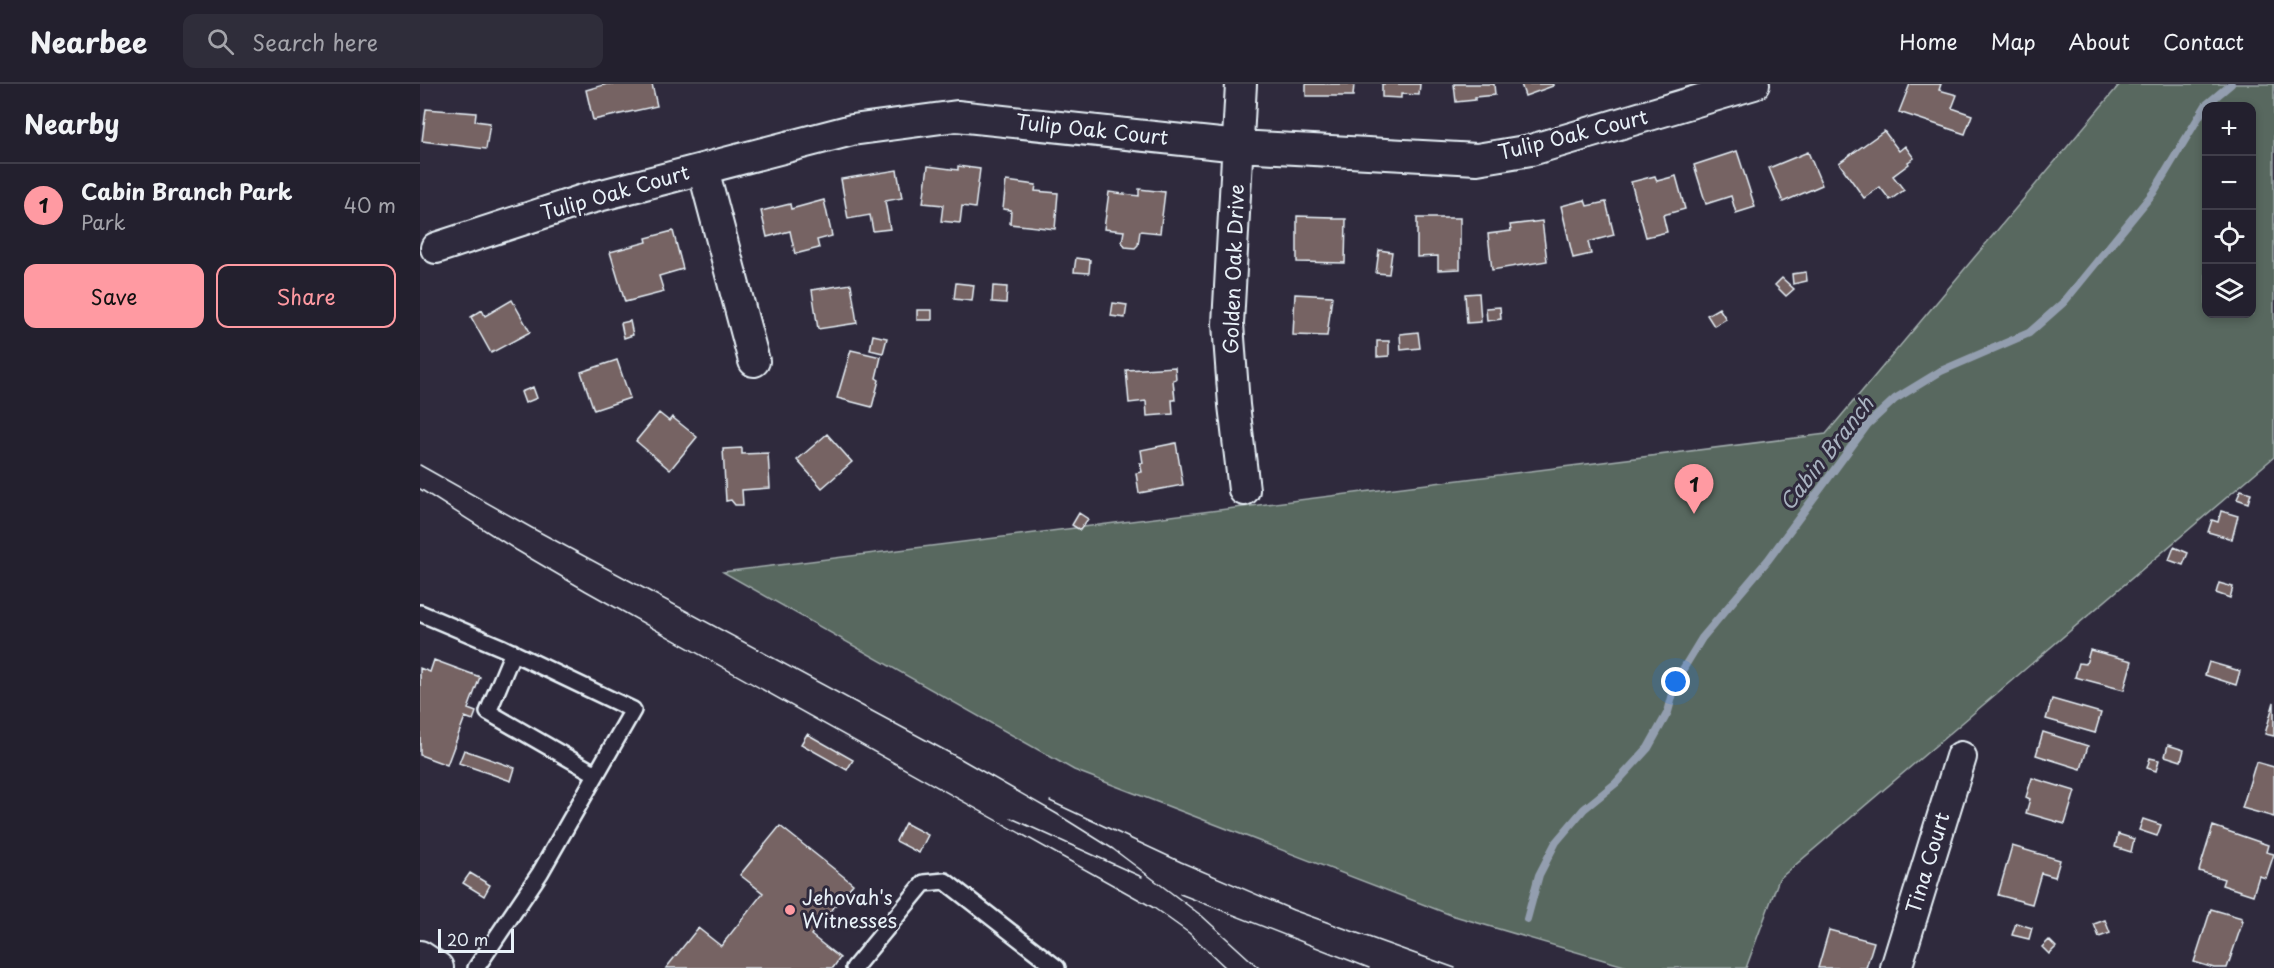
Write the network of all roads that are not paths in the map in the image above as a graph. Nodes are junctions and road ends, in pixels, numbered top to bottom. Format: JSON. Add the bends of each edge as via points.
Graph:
{"nodes":[{"id":1,"x":1242,"y":84,"type":"edge"},
{"id":2,"x":1754,"y":84,"type":"edge"},
{"id":3,"x":1239,"y":146,"type":"junction"},
{"id":4,"x":703,"y":169,"type":"junction"},
{"id":5,"x":436,"y":248,"type":"dead end"},
{"id":6,"x":754,"y":361,"type":"dead end"},
{"id":7,"x":1244,"y":490,"type":"dead end"},
{"id":8,"x":420,"y":613,"type":"edge"},
{"id":9,"x":513,"y":652,"type":"junction"},
{"id":10,"x":1961,"y":757,"type":"dead end"},
{"id":11,"x":596,"y":774,"type":"junction"},
{"id":12,"x":420,"y":956,"type":"edge"},
{"id":13,"x":438,"y":968,"type":"edge"},
{"id":14,"x":476,"y":968,"type":"edge"},
{"id":15,"x":854,"y":968,"type":"edge"},
{"id":16,"x":1057,"y":968,"type":"edge"},
{"id":17,"x":1896,"y":968,"type":"edge"}],
"edges":[{"from":1,"to":3,"type":"street","name":"Golden Oak Drive"},
{"from":2,"to":3,"type":"street","name":"Tulip Oak Court","via":[[1531,150],[1477,159]]},
{"from":3,"to":4,"type":"street","name":"Tulip Oak Court","via":[[957,116],[852,130]]},
{"from":3,"to":7,"type":"street","name":"Golden Oak Drive","via":[[1228,324]]},
{"from":4,"to":5,"type":"street","name":"Tulip Oak Court","via":[[584,200]]},
{"from":4,"to":6,"type":"street"},
{"from":8,"to":9,"type":"lane"},
{"from":9,"to":11,"type":"lane","via":[[488,712]]},
{"from":9,"to":11,"type":"lane","via":[[633,710]]},
{"from":10,"to":17,"type":"street","name":"Tina Court"},
{"from":11,"to":14,"type":"lane","via":[[540,873]]},
{"from":12,"to":13,"type":"street"},
{"from":15,"to":16,"type":"lane","via":[[924,883],[945,881]]}]}
